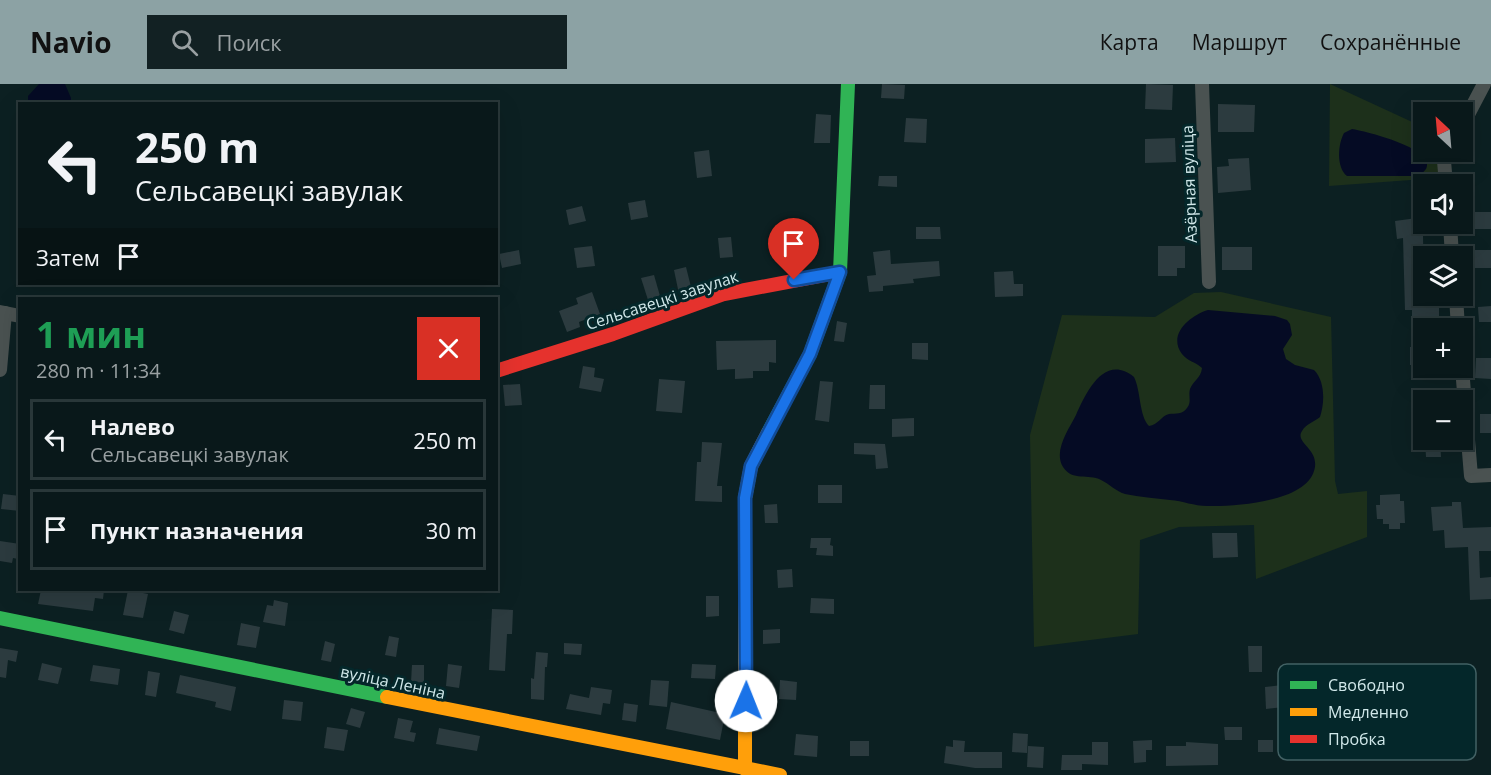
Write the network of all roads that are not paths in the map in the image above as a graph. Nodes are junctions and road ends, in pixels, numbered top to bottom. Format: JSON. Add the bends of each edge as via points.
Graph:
{"nodes":[{"id":1,"x":848,"y":84,"type":"edge"},
{"id":2,"x":1202,"y":84,"type":"edge"},
{"id":3,"x":1484,"y":84,"type":"edge"},
{"id":4,"x":1473,"y":105,"type":"edge"},
{"id":5,"x":840,"y":272,"type":"junction"},
{"id":6,"x":1209,"y":282,"type":"dead end"},
{"id":7,"x":3,"y":313,"type":"edge"},
{"id":8,"x":18,"y":316,"type":"edge"},
{"id":9,"x":0,"y":370,"type":"edge"},
{"id":10,"x":498,"y":370,"type":"edge"},
{"id":11,"x":1463,"y":378,"type":"edge"},
{"id":12,"x":1491,"y":475,"type":"edge"},
{"id":13,"x":0,"y":618,"type":"edge"},
{"id":14,"x":745,"y":769,"type":"junction"},
{"id":15,"x":780,"y":775,"type":"edge"}],
"edges":[{"from":1,"to":5,"type":"street"},
{"from":2,"to":6,"type":"street","name":"Азёрная вуліца"},
{"from":3,"to":4,"type":"street"},
{"from":5,"to":10,"type":"street","name":"Сельсавецкі завулак","via":[[724,294]]},
{"from":5,"to":14,"type":"street","via":[[810,354],[751,466],[745,498]]},
{"from":7,"to":8,"type":"street"},
{"from":7,"to":9,"type":"street"},
{"from":11,"to":12,"type":"street","via":[[1471,476]]},
{"from":13,"to":14,"type":"street","name":"вуліца Леніна"},
{"from":14,"to":15,"type":"street","name":"вуліца Леніна"}]}
